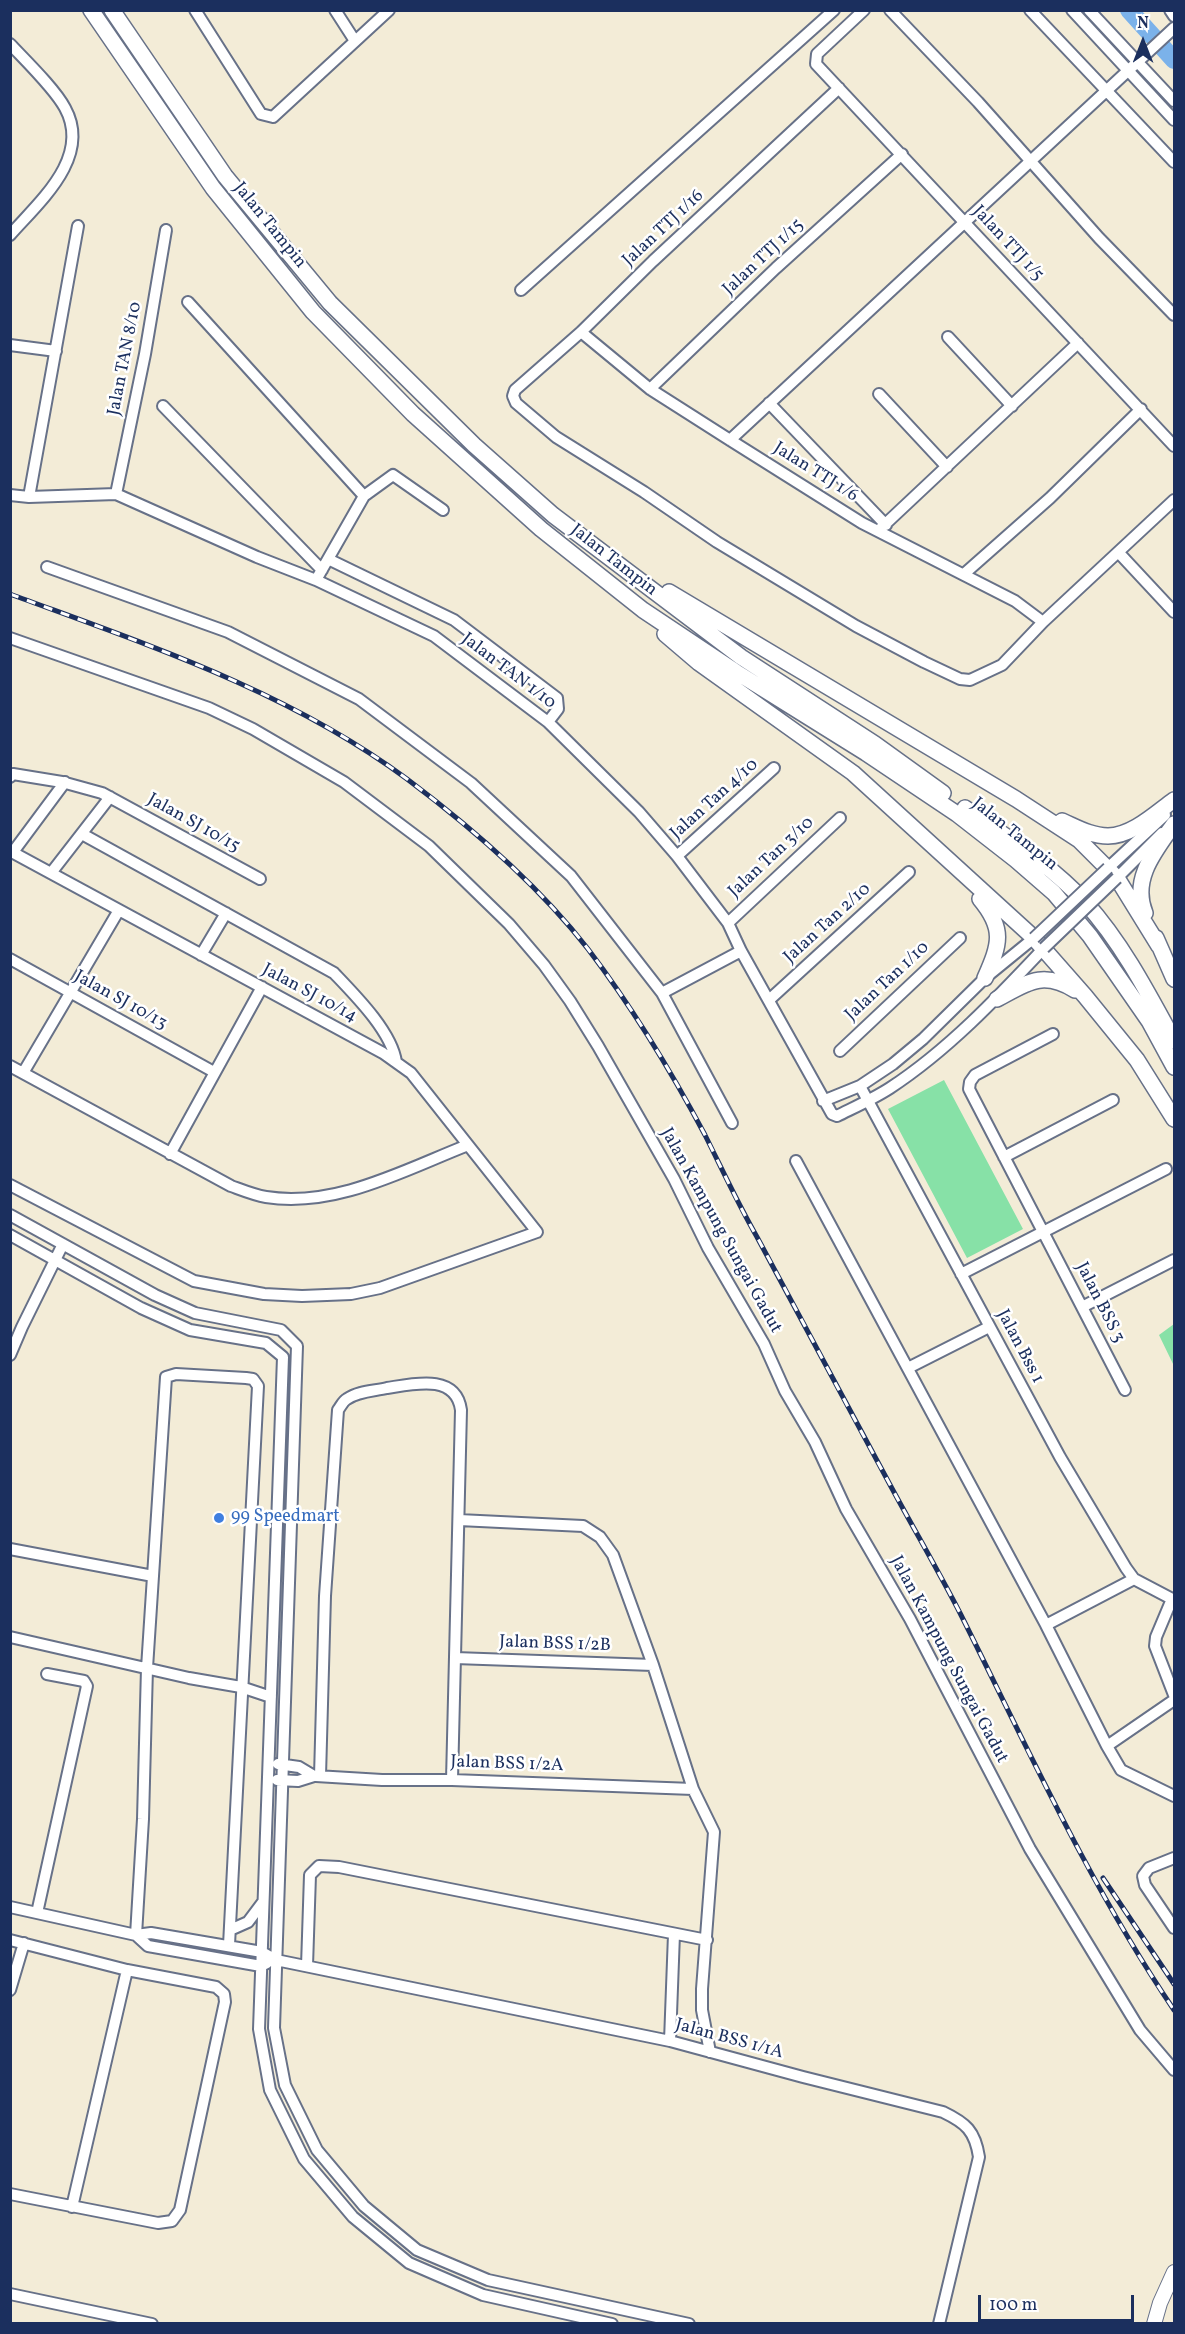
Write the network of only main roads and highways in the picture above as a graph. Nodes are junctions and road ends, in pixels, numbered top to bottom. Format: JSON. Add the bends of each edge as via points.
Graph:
{"nodes":[{"id":1,"x":91,"y":10,"type":"edge"},
{"id":2,"x":112,"y":10,"type":"edge"},
{"id":3,"x":636,"y":578,"type":"junction"},
{"id":4,"x":643,"y":609,"type":"junction"},
{"id":5,"x":1016,"y":799,"type":"junction"},
{"id":6,"x":1174,"y":800,"type":"edge"},
{"id":7,"x":1174,"y":822,"type":"edge"},
{"id":8,"x":952,"y":863,"type":"junction"},
{"id":9,"x":1159,"y":946,"type":"junction"},
{"id":10,"x":986,"y":978,"type":"road end"},
{"id":11,"x":1174,"y":979,"type":"edge"},
{"id":12,"x":1085,"y":996,"type":"junction"},
{"id":13,"x":996,"y":999,"type":"road end"},
{"id":14,"x":1174,"y":1041,"type":"edge"},
{"id":15,"x":1174,"y":1067,"type":"edge"},
{"id":16,"x":1174,"y":1119,"type":"edge"},
{"id":17,"x":1174,"y":2272,"type":"edge"},
{"id":18,"x":1154,"y":2324,"type":"edge"}],
"edges":[{"from":1,"to":4,"type":"highway","name":"Jalan Tampin","via":[[213,188],[313,312],[462,459],[541,529]]},
{"from":2,"to":3,"type":"highway","name":"Jalan Tampin","via":[[225,176],[330,303],[474,445],[553,515]]},
{"from":3,"to":5,"type":"highway","via":[[661,588]]},
{"from":3,"to":14,"type":"highway","name":"Jalan Tampin","via":[[741,657],[875,744],[1022,848],[1067,885],[1121,948]]},
{"from":4,"to":8,"type":"highway","via":[[699,663],[852,773]]},
{"from":4,"to":15,"type":"highway","name":"Jalan Tampin","via":[[867,753],[1016,860],[1054,893],[1090,936],[1144,1013]]},
{"from":5,"to":6,"type":"highway","via":[[1088,832],[1109,836],[1135,828]]},
{"from":5,"to":9,"type":"highway","via":[[1078,840],[1112,873]]},
{"from":7,"to":9,"type":"highway","via":[[1142,877],[1140,888],[1143,908]]},
{"from":8,"to":10,"type":"highway","via":[[992,913],[998,932],[998,949]]},
{"from":8,"to":12,"type":"highway","via":[[1039,943]]},
{"from":9,"to":11,"type":"highway"},
{"from":12,"to":13,"type":"highway","via":[[1061,981],[1046,978]]},
{"from":12,"to":16,"type":"highway","via":[[1137,1060]]},
{"from":17,"to":18,"type":"main road"}]}
